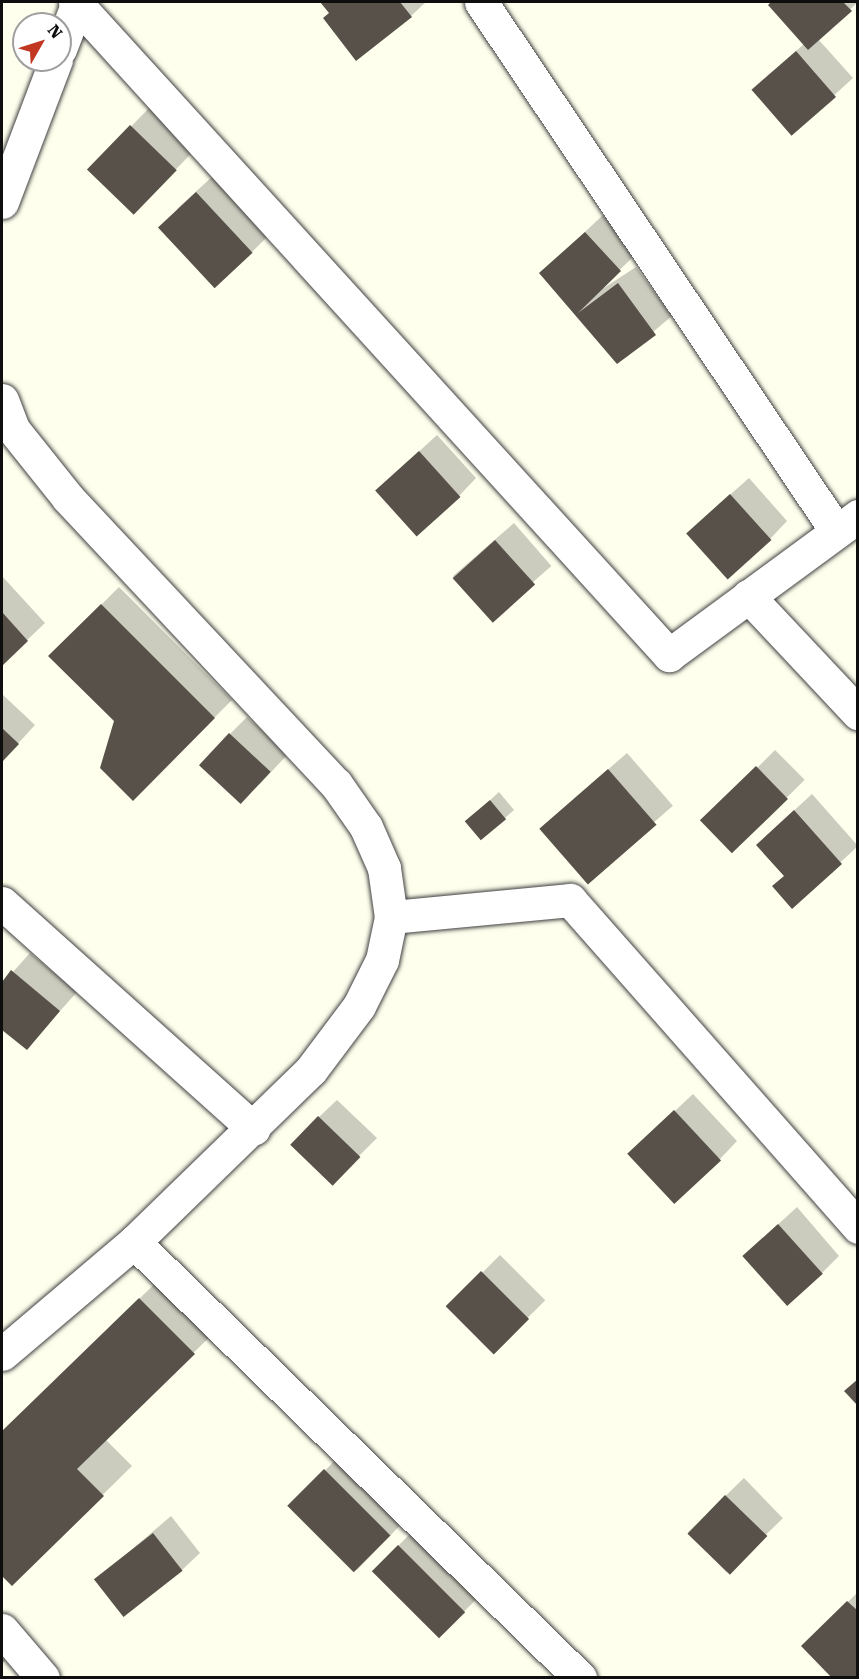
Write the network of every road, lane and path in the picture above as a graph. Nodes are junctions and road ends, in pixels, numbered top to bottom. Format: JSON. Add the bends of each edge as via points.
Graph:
{"nodes":[{"id":1,"x":77,"y":2,"type":"edge"},
{"id":2,"x":481,"y":2,"type":"edge"},
{"id":3,"x":51,"y":72,"type":"edge"},
{"id":4,"x":2,"y":202,"type":"edge"},
{"id":5,"x":2,"y":400,"type":"edge"},
{"id":6,"x":847,"y":524,"type":"edge"},
{"id":7,"x":748,"y":596,"type":"junction"},
{"id":8,"x":858,"y":713,"type":"edge"},
{"id":9,"x":2,"y":903,"type":"edge"},
{"id":10,"x":391,"y":917,"type":"junction"},
{"id":11,"x":254,"y":1129,"type":"junction"},
{"id":12,"x":858,"y":1227,"type":"edge"},
{"id":13,"x":134,"y":1242,"type":"junction"},
{"id":14,"x":2,"y":1354,"type":"edge"},
{"id":15,"x":2,"y":1630,"type":"edge"},
{"id":16,"x":43,"y":1677,"type":"edge"},
{"id":17,"x":580,"y":1677,"type":"edge"}],
"edges":[{"from":1,"to":7,"type":"street","via":[[669,656]]},
{"from":2,"to":6,"type":"street"},
{"from":3,"to":4,"type":"street"},
{"from":5,"to":10,"type":"street","via":[[13,429],[68,498],[336,784],[366,828],[384,868]]},
{"from":6,"to":7,"type":"street"},
{"from":7,"to":8,"type":"street"},
{"from":9,"to":11,"type":"street"},
{"from":10,"to":11,"type":"street","via":[[382,960],[359,1006],[310,1071]]},
{"from":10,"to":12,"type":"street","via":[[570,900]]},
{"from":11,"to":13,"type":"street"},
{"from":13,"to":14,"type":"street"},
{"from":13,"to":17,"type":"street"},
{"from":15,"to":16,"type":"street"}]}
